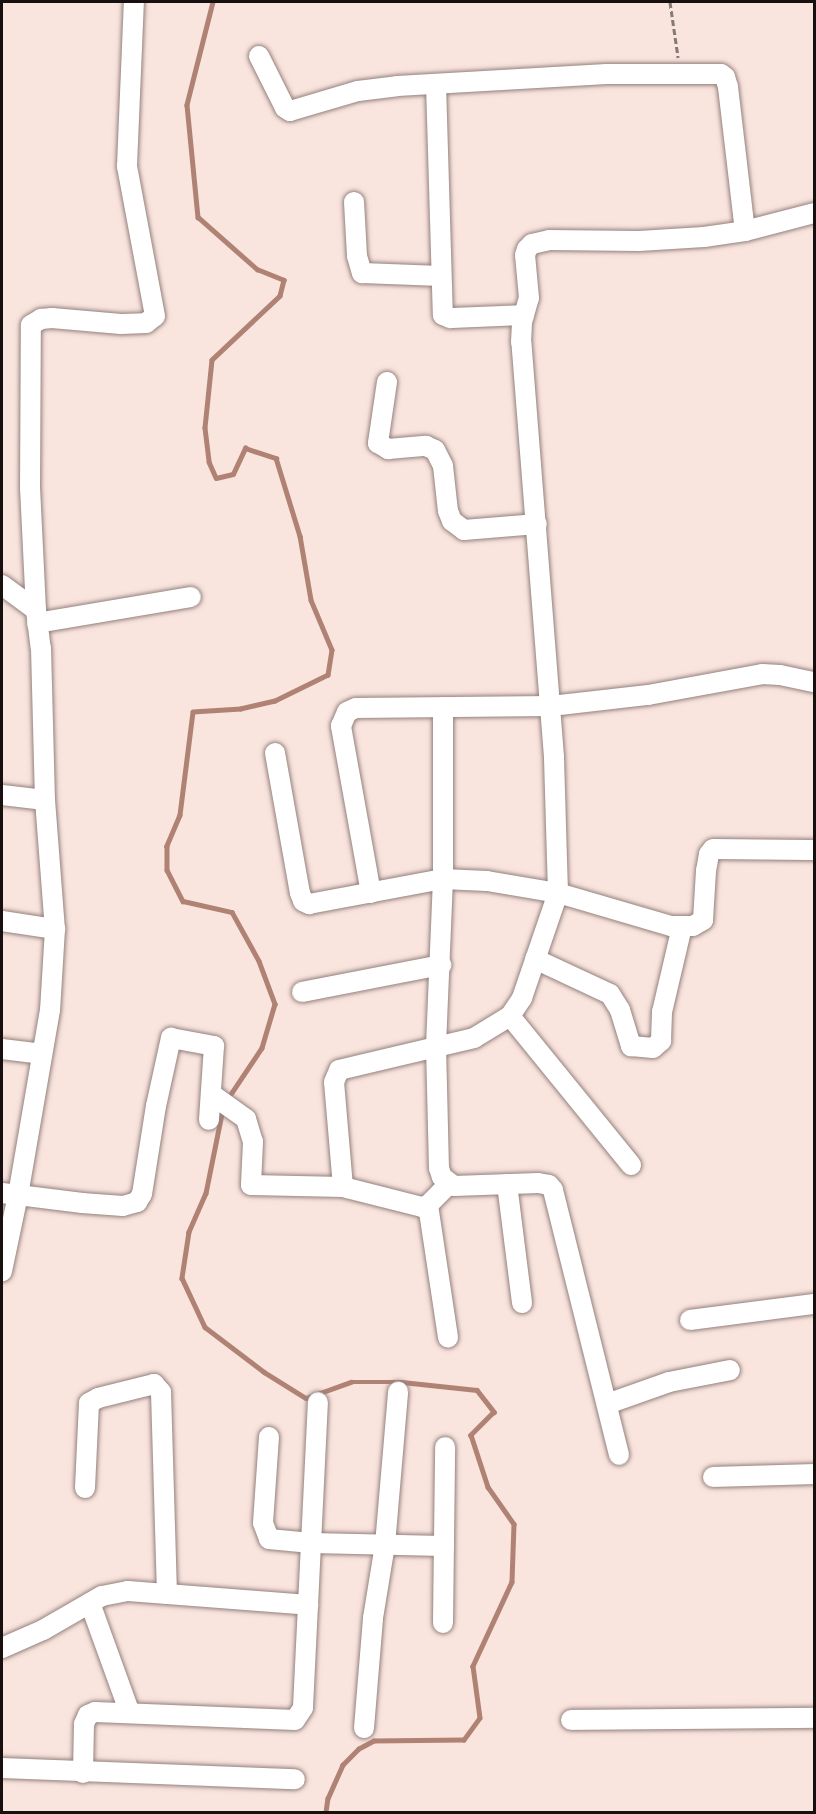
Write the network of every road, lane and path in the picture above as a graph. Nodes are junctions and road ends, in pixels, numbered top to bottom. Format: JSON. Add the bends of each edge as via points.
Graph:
{"nodes":[{"id":1,"x":134,"y":2,"type":"edge"},
{"id":2,"x":670,"y":2,"type":"edge"},
{"id":3,"x":259,"y":56,"type":"dead end"},
{"id":4,"x":680,"y":73,"type":"junction"},
{"id":5,"x":436,"y":84,"type":"junction"},
{"id":6,"x":354,"y":202,"type":"dead end"},
{"id":7,"x":814,"y":213,"type":"edge"},
{"id":8,"x":745,"y":231,"type":"junction"},
{"id":9,"x":441,"y":276,"type":"junction"},
{"id":10,"x":524,"y":315,"type":"junction"},
{"id":11,"x":387,"y":382,"type":"dead end"},
{"id":12,"x":537,"y":524,"type":"junction"},
{"id":13,"x":2,"y":585,"type":"edge"},
{"id":14,"x":191,"y":597,"type":"dead end"},
{"id":15,"x":37,"y":616,"type":"junction"},
{"id":16,"x":814,"y":682,"type":"edge"},
{"id":17,"x":551,"y":705,"type":"junction"},
{"id":18,"x":443,"y":707,"type":"junction"},
{"id":19,"x":275,"y":753,"type":"dead end"},
{"id":20,"x":2,"y":795,"type":"edge"},
{"id":21,"x":45,"y":800,"type":"junction"},
{"id":22,"x":814,"y":850,"type":"edge"},
{"id":23,"x":443,"y":879,"type":"junction"},
{"id":24,"x":371,"y":893,"type":"junction"},
{"id":25,"x":558,"y":893,"type":"junction"},
{"id":26,"x":2,"y":921,"type":"edge"},
{"id":27,"x":682,"y":927,"type":"junction"},
{"id":28,"x":55,"y":928,"type":"junction"},
{"id":29,"x":535,"y":958,"type":"junction"},
{"id":30,"x":441,"y":965,"type":"junction"},
{"id":31,"x":302,"y":992,"type":"dead end"},
{"id":32,"x":510,"y":1016,"type":"junction"},
{"id":33,"x":436,"y":1046,"type":"junction"},
{"id":34,"x":2,"y":1049,"type":"edge"},
{"id":35,"x":41,"y":1054,"type":"junction"},
{"id":36,"x":211,"y":1094,"type":"junction"},
{"id":37,"x":209,"y":1120,"type":"dead end"},
{"id":38,"x":631,"y":1166,"type":"dead end"},
{"id":39,"x":448,"y":1184,"type":"junction"},
{"id":40,"x":507,"y":1184,"type":"junction"},
{"id":41,"x":343,"y":1187,"type":"junction"},
{"id":42,"x":10,"y":1194,"type":"edge"},
{"id":43,"x":428,"y":1205,"type":"junction"},
{"id":44,"x":2,"y":1271,"type":"edge"},
{"id":45,"x":522,"y":1303,"type":"dead end"},
{"id":46,"x":814,"y":1304,"type":"edge"},
{"id":47,"x":690,"y":1320,"type":"dead end"},
{"id":48,"x":448,"y":1338,"type":"dead end"},
{"id":49,"x":730,"y":1370,"type":"dead end"},
{"id":50,"x":399,"y":1392,"type":"dead end"},
{"id":51,"x":318,"y":1402,"type":"dead end"},
{"id":52,"x":607,"y":1404,"type":"junction"},
{"id":53,"x":269,"y":1437,"type":"dead end"},
{"id":54,"x":445,"y":1447,"type":"dead end"},
{"id":55,"x":619,"y":1455,"type":"dead end"},
{"id":56,"x":814,"y":1474,"type":"edge"},
{"id":57,"x":713,"y":1477,"type":"dead end"},
{"id":58,"x":85,"y":1488,"type":"dead end"},
{"id":59,"x":311,"y":1543,"type":"junction"},
{"id":60,"x":385,"y":1545,"type":"junction"},
{"id":61,"x":444,"y":1546,"type":"junction"},
{"id":62,"x":168,"y":1594,"type":"junction"},
{"id":63,"x":90,"y":1603,"type":"junction"},
{"id":64,"x":308,"y":1605,"type":"junction"},
{"id":65,"x":443,"y":1623,"type":"dead end"},
{"id":66,"x":2,"y":1648,"type":"edge"},
{"id":67,"x":129,"y":1711,"type":"junction"},
{"id":68,"x":814,"y":1718,"type":"edge"},
{"id":69,"x":571,"y":1720,"type":"dead end"},
{"id":70,"x":364,"y":1728,"type":"dead end"},
{"id":71,"x":2,"y":1768,"type":"edge"},
{"id":72,"x":82,"y":1773,"type":"junction"},
{"id":73,"x":295,"y":1779,"type":"dead end"}],
"edges":[{"from":1,"to":15,"type":"street","via":[[127,166],[155,316],[146,323],[52,318],[31,325],[30,489]]},
{"from":2,"to":4,"type":"path"},
{"from":3,"to":5,"type":"street","via":[[290,111],[358,91]]},
{"from":4,"to":5,"type":"street"},
{"from":4,"to":8,"type":"street","via":[[725,77]]},
{"from":5,"to":9,"type":"street"},
{"from":6,"to":9,"type":"street","via":[[357,256],[362,273]]},
{"from":7,"to":8,"type":"street"},
{"from":8,"to":10,"type":"street","via":[[639,241],[549,240],[532,244],[525,255],[529,285]]},
{"from":9,"to":10,"type":"street","via":[[445,316]]},
{"from":10,"to":12,"type":"street","via":[[521,342]]},
{"from":11,"to":12,"type":"street","via":[[378,443],[388,449],[426,446],[435,450],[443,466],[452,521],[464,530]]},
{"from":12,"to":17,"type":"street"},
{"from":13,"to":15,"type":"street"},
{"from":14,"to":15,"type":"street"},
{"from":15,"to":21,"type":"street"},
{"from":16,"to":17,"type":"street","via":[[762,674],[670,692]]},
{"from":17,"to":18,"type":"street"},
{"from":17,"to":25,"type":"street"},
{"from":18,"to":23,"type":"street"},
{"from":18,"to":24,"type":"street","via":[[356,708],[342,718]]},
{"from":19,"to":24,"type":"street","via":[[303,901],[319,903]]},
{"from":20,"to":21,"type":"street"},
{"from":21,"to":28,"type":"street"},
{"from":22,"to":27,"type":"street","via":[[713,849],[706,871],[703,920]]},
{"from":23,"to":24,"type":"street"},
{"from":23,"to":25,"type":"street","via":[[487,881]]},
{"from":23,"to":30,"type":"street"},
{"from":25,"to":27,"type":"street"},
{"from":25,"to":29,"type":"street"},
{"from":26,"to":28,"type":"street"},
{"from":27,"to":29,"type":"street","via":[[662,1012],[661,1041],[653,1048],[631,1046],[620,1010],[610,993]]},
{"from":28,"to":35,"type":"street","via":[[50,1010]]},
{"from":29,"to":32,"type":"street","via":[[522,998]]},
{"from":30,"to":31,"type":"street"},
{"from":30,"to":33,"type":"street"},
{"from":32,"to":33,"type":"street","via":[[474,1038]]},
{"from":32,"to":38,"type":"street"},
{"from":33,"to":39,"type":"street","via":[[439,1168]]},
{"from":33,"to":41,"type":"street","via":[[339,1070],[334,1082]]},
{"from":34,"to":35,"type":"street"},
{"from":35,"to":42,"type":"street"},
{"from":36,"to":37,"type":"street"},
{"from":36,"to":41,"type":"street","via":[[246,1119],[253,1142],[251,1185]]},
{"from":36,"to":42,"type":"street","via":[[214,1046],[171,1038],[142,1194],[136,1202],[123,1206]]},
{"from":39,"to":40,"type":"street"},
{"from":39,"to":43,"type":"street"},
{"from":40,"to":45,"type":"street"},
{"from":40,"to":52,"type":"street","via":[[538,1183],[553,1190]]},
{"from":41,"to":43,"type":"street","via":[[414,1207]]},
{"from":42,"to":44,"type":"street"},
{"from":43,"to":48,"type":"street"},
{"from":46,"to":47,"type":"street"},
{"from":49,"to":52,"type":"street","via":[[669,1382]]},
{"from":50,"to":60,"type":"street"},
{"from":51,"to":59,"type":"street"},
{"from":52,"to":55,"type":"street"},
{"from":53,"to":59,"type":"street","via":[[265,1534],[274,1541]]},
{"from":54,"to":61,"type":"street"},
{"from":56,"to":57,"type":"street"},
{"from":58,"to":62,"type":"street","via":[[88,1403],[154,1384],[160,1392]]},
{"from":59,"to":60,"type":"street"},
{"from":59,"to":64,"type":"street"},
{"from":60,"to":61,"type":"street"},
{"from":60,"to":70,"type":"street","via":[[373,1618]]},
{"from":61,"to":65,"type":"street"},
{"from":62,"to":63,"type":"street","via":[[128,1591],[102,1596]]},
{"from":62,"to":64,"type":"street"},
{"from":63,"to":66,"type":"street"},
{"from":63,"to":67,"type":"street"},
{"from":64,"to":67,"type":"street","via":[[303,1708],[295,1720]]},
{"from":67,"to":72,"type":"street","via":[[88,1715],[84,1724]]},
{"from":68,"to":69,"type":"street"},
{"from":71,"to":72,"type":"street"},
{"from":72,"to":73,"type":"street"}]}
